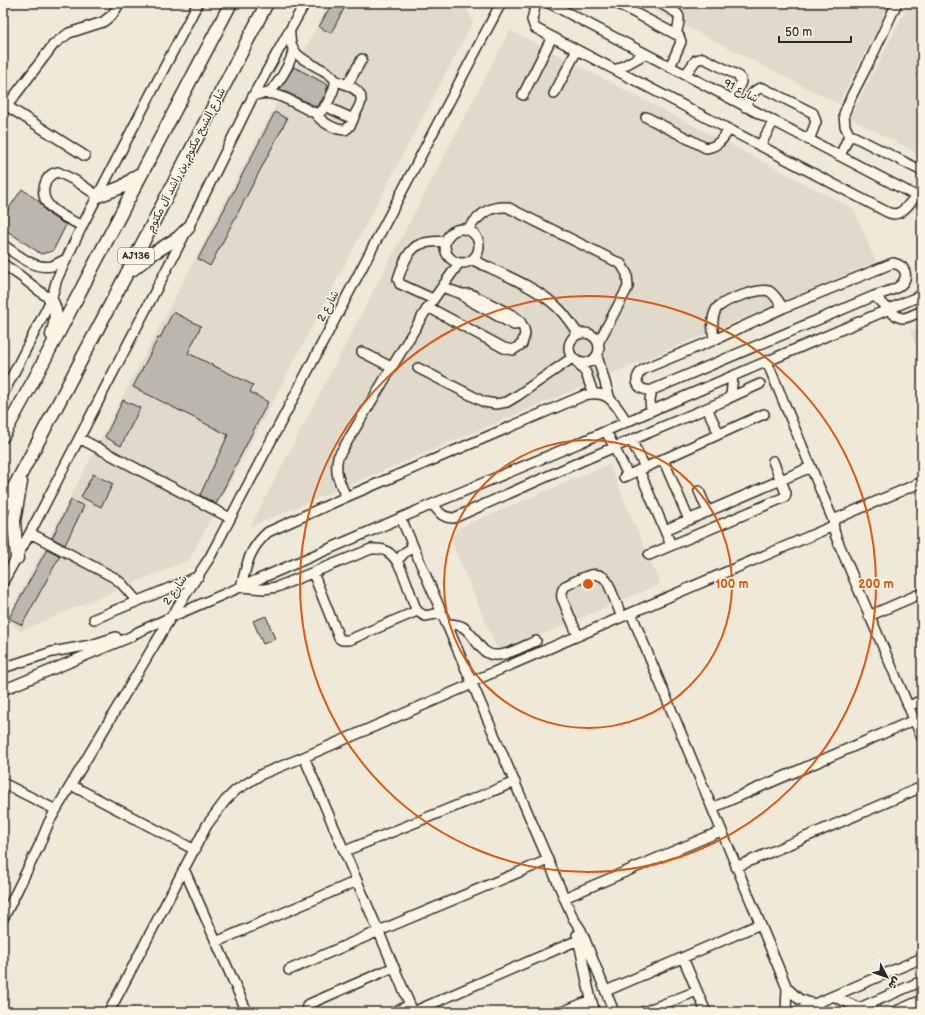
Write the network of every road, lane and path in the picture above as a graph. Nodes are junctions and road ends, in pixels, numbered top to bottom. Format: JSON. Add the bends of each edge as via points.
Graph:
{"nodes":[{"id":1,"x":120,"y":3,"type":"edge"},
{"id":2,"x":198,"y":3,"type":"edge"},
{"id":3,"x":231,"y":3,"type":"edge"},
{"id":4,"x":267,"y":3,"type":"edge"},
{"id":5,"x":305,"y":3,"type":"edge"},
{"id":6,"x":501,"y":3,"type":"edge"},
{"id":7,"x":536,"y":3,"type":"edge"},
{"id":8,"x":549,"y":3,"type":"edge"},
{"id":9,"x":616,"y":3,"type":"edge"},
{"id":10,"x":660,"y":3,"type":"edge"},
{"id":11,"x":897,"y":3,"type":"edge"},
{"id":12,"x":290,"y":29,"type":"junction"},
{"id":13,"x":676,"y":34,"type":"junction"},
{"id":14,"x":552,"y":37,"type":"junction"},
{"id":15,"x":293,"y":50,"type":"junction"},
{"id":16,"x":578,"y":50,"type":"junction"},
{"id":17,"x":645,"y":54,"type":"junction"},
{"id":18,"x":362,"y":59,"type":"dead end"},
{"id":19,"x":670,"y":67,"type":"junction"},
{"id":20,"x":616,"y":70,"type":"junction"},
{"id":21,"x":685,"y":75,"type":"junction"},
{"id":22,"x":335,"y":80,"type":"junction"},
{"id":23,"x":347,"y":85,"type":"junction"},
{"id":24,"x":267,"y":93,"type":"junction"},
{"id":25,"x":554,"y":94,"type":"dead end"},
{"id":26,"x":523,"y":95,"type":"dead end"},
{"id":27,"x":253,"y":96,"type":"junction"},
{"id":28,"x":733,"y":100,"type":"junction"},
{"id":29,"x":326,"y":104,"type":"junction"},
{"id":30,"x":745,"y":107,"type":"junction"},
{"id":31,"x":5,"y":108,"type":"edge"},
{"id":32,"x":315,"y":114,"type":"junction"},
{"id":33,"x":354,"y":117,"type":"junction"},
{"id":34,"x":646,"y":117,"type":"dead end"},
{"id":35,"x":773,"y":122,"type":"junction"},
{"id":36,"x":729,"y":130,"type":"junction"},
{"id":37,"x":850,"y":137,"type":"junction"},
{"id":38,"x":809,"y":140,"type":"junction"},
{"id":39,"x":760,"y":146,"type":"junction"},
{"id":40,"x":85,"y":156,"type":"dead end"},
{"id":41,"x":840,"y":156,"type":"junction"},
{"id":42,"x":142,"y":171,"type":"junction"},
{"id":43,"x":922,"y":171,"type":"edge"},
{"id":44,"x":98,"y":196,"type":"junction"},
{"id":45,"x":919,"y":197,"type":"edge"},
{"id":46,"x":82,"y":226,"type":"junction"},
{"id":47,"x":188,"y":228,"type":"junction"},
{"id":48,"x":466,"y":230,"type":"junction"},
{"id":49,"x":446,"y":241,"type":"junction"},
{"id":50,"x":3,"y":245,"type":"edge"},
{"id":51,"x":66,"y":259,"type":"junction"},
{"id":52,"x":473,"y":260,"type":"junction"},
{"id":53,"x":459,"y":263,"type":"junction"},
{"id":54,"x":3,"y":264,"type":"edge"},
{"id":55,"x":126,"y":275,"type":"junction"},
{"id":56,"x":442,"y":287,"type":"junction"},
{"id":57,"x":922,"y":295,"type":"edge"},
{"id":58,"x":874,"y":296,"type":"junction"},
{"id":59,"x":52,"y":300,"type":"junction"},
{"id":60,"x":431,"y":303,"type":"junction"},
{"id":61,"x":783,"y":308,"type":"junction"},
{"id":62,"x":889,"y":310,"type":"junction"},
{"id":63,"x":922,"y":311,"type":"edge"},
{"id":64,"x":578,"y":334,"type":"junction"},
{"id":65,"x":714,"y":340,"type":"junction"},
{"id":66,"x":598,"y":343,"type":"junction"},
{"id":67,"x":362,"y":352,"type":"dead end"},
{"id":68,"x":597,"y":356,"type":"junction"},
{"id":69,"x":574,"y":359,"type":"junction"},
{"id":70,"x":44,"y":360,"type":"junction"},
{"id":71,"x":767,"y":362,"type":"junction"},
{"id":72,"x":391,"y":367,"type":"junction"},
{"id":73,"x":418,"y":368,"type":"dead end"},
{"id":74,"x":733,"y":376,"type":"junction"},
{"id":75,"x":760,"y":384,"type":"dead end"},
{"id":76,"x":652,"y":390,"type":"junction"},
{"id":77,"x":4,"y":391,"type":"edge"},
{"id":78,"x":593,"y":393,"type":"junction"},
{"id":79,"x":610,"y":398,"type":"junction"},
{"id":80,"x":729,"y":398,"type":"junction"},
{"id":81,"x":707,"y":408,"type":"junction"},
{"id":82,"x":651,"y":411,"type":"junction"},
{"id":83,"x":764,"y":414,"type":"dead end"},
{"id":84,"x":627,"y":422,"type":"junction"},
{"id":85,"x":606,"y":431,"type":"junction"},
{"id":86,"x":719,"y":434,"type":"junction"},
{"id":87,"x":3,"y":436,"type":"edge"},
{"id":88,"x":79,"y":438,"type":"junction"},
{"id":89,"x":631,"y":440,"type":"junction"},
{"id":90,"x":580,"y":443,"type":"junction"},
{"id":91,"x":614,"y":447,"type":"junction"},
{"id":92,"x":663,"y":459,"type":"junction"},
{"id":93,"x":584,"y":460,"type":"junction"},
{"id":94,"x":773,"y":461,"type":"dead end"},
{"id":95,"x":811,"y":467,"type":"junction"},
{"id":96,"x":23,"y":469,"type":"junction"},
{"id":97,"x":642,"y":469,"type":"junction"},
{"id":98,"x":781,"y":480,"type":"junction"},
{"id":99,"x":922,"y":482,"type":"edge"},
{"id":100,"x":699,"y":491,"type":"dead end"},
{"id":101,"x":346,"y":497,"type":"junction"},
{"id":102,"x":433,"y":504,"type":"junction"},
{"id":103,"x":3,"y":508,"type":"edge"},
{"id":104,"x":708,"y":512,"type":"junction"},
{"id":105,"x":230,"y":518,"type":"junction"},
{"id":106,"x":401,"y":518,"type":"junction"},
{"id":107,"x":689,"y":520,"type":"junction"},
{"id":108,"x":833,"y":523,"type":"junction"},
{"id":109,"x":665,"y":530,"type":"junction"},
{"id":110,"x":372,"y":531,"type":"junction"},
{"id":111,"x":30,"y":533,"type":"junction"},
{"id":112,"x":671,"y":545,"type":"junction"},
{"id":113,"x":413,"y":547,"type":"junction"},
{"id":114,"x":371,"y":549,"type":"junction"},
{"id":115,"x":649,"y":555,"type":"dead end"},
{"id":116,"x":16,"y":558,"type":"junction"},
{"id":117,"x":397,"y":561,"type":"junction"},
{"id":118,"x":313,"y":573,"type":"junction"},
{"id":119,"x":199,"y":576,"type":"junction"},
{"id":120,"x":3,"y":582,"type":"edge"},
{"id":121,"x":241,"y":587,"type":"junction"},
{"id":122,"x":922,"y":593,"type":"edge"},
{"id":123,"x":138,"y":602,"type":"junction"},
{"id":124,"x":417,"y":611,"type":"junction"},
{"id":125,"x":441,"y":613,"type":"junction"},
{"id":126,"x":631,"y":613,"type":"junction"},
{"id":127,"x":869,"y":616,"type":"junction"},
{"id":128,"x":171,"y":617,"type":"junction"},
{"id":129,"x":622,"y":617,"type":"junction"},
{"id":130,"x":94,"y":619,"type":"dead end"},
{"id":131,"x":446,"y":624,"type":"junction"},
{"id":132,"x":138,"y":632,"type":"junction"},
{"id":133,"x":578,"y":636,"type":"junction"},
{"id":134,"x":536,"y":641,"type":"dead end"},
{"id":135,"x":3,"y":668,"type":"edge"},
{"id":136,"x":471,"y":683,"type":"junction"},
{"id":137,"x":3,"y":690,"type":"edge"},
{"id":138,"x":922,"y":700,"type":"edge"},
{"id":139,"x":908,"y":706,"type":"junction"},
{"id":140,"x":914,"y":720,"type":"junction"},
{"id":141,"x":922,"y":738,"type":"edge"},
{"id":142,"x":304,"y":757,"type":"junction"},
{"id":143,"x":515,"y":782,"type":"junction"},
{"id":144,"x":3,"y":783,"type":"edge"},
{"id":145,"x":71,"y":785,"type":"junction"},
{"id":146,"x":922,"y":787,"type":"edge"},
{"id":147,"x":712,"y":808,"type":"junction"},
{"id":148,"x":56,"y":810,"type":"junction"},
{"id":149,"x":721,"y":831,"type":"junction"},
{"id":150,"x":195,"y":850,"type":"junction"},
{"id":151,"x":345,"y":851,"type":"junction"},
{"id":152,"x":548,"y":860,"type":"junction"},
{"id":153,"x":736,"y":867,"type":"junction"},
{"id":154,"x":184,"y":869,"type":"junction"},
{"id":155,"x":357,"y":880,"type":"junction"},
{"id":156,"x":564,"y":898,"type":"junction"},
{"id":157,"x":573,"y":918,"type":"junction"},
{"id":158,"x":3,"y":919,"type":"edge"},
{"id":159,"x":760,"y":924,"type":"junction"},
{"id":160,"x":379,"y":931,"type":"junction"},
{"id":161,"x":578,"y":940,"type":"junction"},
{"id":162,"x":216,"y":942,"type":"junction"},
{"id":163,"x":683,"y":958,"type":"junction"},
{"id":164,"x":922,"y":958,"type":"edge"},
{"id":165,"x":394,"y":967,"type":"junction"},
{"id":166,"x":289,"y":970,"type":"dead end"},
{"id":167,"x":922,"y":981,"type":"edge"},
{"id":168,"x":787,"y":988,"type":"junction"},
{"id":169,"x":606,"y":991,"type":"junction"},
{"id":170,"x":697,"y":991,"type":"junction"},
{"id":171,"x":833,"y":996,"type":"junction"},
{"id":172,"x":591,"y":1000,"type":"junction"},
{"id":173,"x":922,"y":1000,"type":"edge"},
{"id":174,"x":814,"y":1004,"type":"junction"},
{"id":175,"x":307,"y":1005,"type":"dead end"},
{"id":176,"x":412,"y":1010,"type":"edge"},
{"id":177,"x":854,"y":1010,"type":"edge"},
{"id":178,"x":109,"y":1012,"type":"edge"},
{"id":179,"x":247,"y":1012,"type":"edge"},
{"id":180,"x":394,"y":1012,"type":"edge"},
{"id":181,"x":562,"y":1012,"type":"edge"},
{"id":182,"x":595,"y":1012,"type":"edge"},
{"id":183,"x":614,"y":1012,"type":"edge"},
{"id":184,"x":643,"y":1012,"type":"edge"},
{"id":185,"x":706,"y":1012,"type":"edge"},
{"id":186,"x":786,"y":1012,"type":"edge"},
{"id":187,"x":796,"y":1012,"type":"edge"},
{"id":188,"x":894,"y":1012,"type":"edge"}],
"edges":[{"from":1,"to":31,"type":"street","via":[[112,15],[103,22],[69,33],[54,44]]},
{"from":2,"to":44,"type":"street"},
{"from":3,"to":42,"type":"main road","number":"AJ136"},
{"from":4,"to":55,"type":"main road","name":"شارع الشيخ مكتوم بن راشد آل مكتوم","number":"AJ136"},
{"from":5,"to":12,"type":"street"},
{"from":6,"to":105,"type":"street","name":"شارع 2"},
{"from":7,"to":14,"type":"street","via":[[533,24],[535,28]]},
{"from":8,"to":17,"type":"street","name":"شارع 91"},
{"from":9,"to":13,"type":"street"},
{"from":10,"to":13,"type":"street","via":[[680,16]]},
{"from":11,"to":37,"type":"street","via":[[844,114],[845,126]]},
{"from":12,"to":15,"type":"street","via":[[290,44]]},
{"from":12,"to":27,"type":"street"},
{"from":13,"to":19,"type":"street","via":[[681,42]]},
{"from":14,"to":16,"type":"street"},
{"from":14,"to":26,"type":"street"},
{"from":15,"to":22,"type":"street","via":[[300,58],[329,73]]},
{"from":15,"to":24,"type":"street","via":[[276,84]]},
{"from":16,"to":20,"type":"street"},
{"from":16,"to":25,"type":"street"},
{"from":17,"to":19,"type":"street","name":"شارع 91"},
{"from":17,"to":20,"type":"street"},
{"from":18,"to":23,"type":"street"},
{"from":19,"to":21,"type":"street","name":"شارع 91"},
{"from":20,"to":36,"type":"street"},
{"from":21,"to":28,"type":"street","name":"شارع 91"},
{"from":21,"to":28,"type":"street","via":[[696,60],[703,58],[737,75],[741,82]]},
{"from":22,"to":23,"type":"street"},
{"from":22,"to":29,"type":"street","via":[[334,89]]},
{"from":23,"to":33,"type":"street","via":[[358,91],[362,99]]},
{"from":24,"to":27,"type":"street"},
{"from":24,"to":32,"type":"street","via":[[277,95]]},
{"from":27,"to":47,"type":"street"},
{"from":28,"to":30,"type":"street","name":"شارع 91"},
{"from":29,"to":32,"type":"street","via":[[322,111]]},
{"from":29,"to":33,"type":"street"},
{"from":30,"to":35,"type":"street","name":"شارع 91"},
{"from":30,"to":38,"type":"street","via":[[755,90],[763,88],[813,113],[816,122]]},
{"from":31,"to":40,"type":"street"},
{"from":32,"to":33,"type":"street","via":[[322,121],[343,130],[348,129]]},
{"from":34,"to":36,"type":"street","via":[[706,148],[716,146]]},
{"from":35,"to":38,"type":"street","name":"شارع 91"},
{"from":35,"to":39,"type":"street"},
{"from":36,"to":39,"type":"street"},
{"from":37,"to":41,"type":"street"},
{"from":37,"to":43,"type":"street"},
{"from":38,"to":41,"type":"street","name":"شارع 91"},
{"from":39,"to":45,"type":"street","via":[[891,215],[901,212]]},
{"from":41,"to":45,"type":"street","name":"شارع 91"},
{"from":42,"to":44,"type":"main road","via":[[122,187]]},
{"from":42,"to":70,"type":"main road","number":"AJ136"},
{"from":44,"to":46,"type":"street"},
{"from":44,"to":46,"type":"street","via":[[58,172],[52,174],[45,183],[44,196],[52,210]]},
{"from":46,"to":51,"type":"street"},
{"from":47,"to":55,"type":"main road"},
{"from":47,"to":88,"type":"street"},
{"from":48,"to":49,"type":"street","via":[[461,229],[452,233]]},
{"from":48,"to":52,"type":"street","via":[[474,234],[479,242],[478,252]]},
{"from":48,"to":66,"type":"street","via":[[488,210],[497,206],[507,207],[621,264],[628,274],[628,287]]},
{"from":49,"to":53,"type":"street","via":[[448,255],[454,262]]},
{"from":49,"to":60,"type":"street","via":[[416,247],[408,256],[398,279],[400,284]]},
{"from":50,"to":51,"type":"street","via":[[34,264],[42,266],[51,266]]},
{"from":51,"to":59,"type":"street","via":[[57,279]]},
{"from":52,"to":53,"type":"street"},
{"from":52,"to":64,"type":"street","via":[[544,296],[561,311]]},
{"from":53,"to":56,"type":"street"},
{"from":54,"to":59,"type":"street"},
{"from":55,"to":96,"type":"main road","name":"شارع الشيخ مكتوم بن راشد آل مكتوم","number":"AJ136"},
{"from":56,"to":60,"type":"street"},
{"from":56,"to":60,"type":"street","via":[[474,295],[518,318],[525,334],[522,344],[518,348],[508,350]]},
{"from":57,"to":62,"type":"street"},
{"from":58,"to":61,"type":"street","via":[[902,285],[906,274],[899,264],[887,264]]},
{"from":58,"to":62,"type":"street"},
{"from":58,"to":76,"type":"street"},
{"from":59,"to":70,"type":"main road","via":[[56,316]]},
{"from":59,"to":77,"type":"street"},
{"from":60,"to":72,"type":"street"},
{"from":61,"to":65,"type":"street"},
{"from":61,"to":65,"type":"street","via":[[767,290],[727,302],[716,310],[713,317]]},
{"from":62,"to":63,"type":"street","via":[[896,317],[903,318]]},
{"from":62,"to":71,"type":"street"},
{"from":64,"to":66,"type":"street","via":[[588,334]]},
{"from":64,"to":69,"type":"street","via":[[569,349]]},
{"from":65,"to":76,"type":"street","via":[[640,371],[637,383],[646,391]]},
{"from":66,"to":68,"type":"street"},
{"from":67,"to":72,"type":"street"},
{"from":68,"to":69,"type":"street","via":[[585,363]]},
{"from":68,"to":79,"type":"street"},
{"from":69,"to":73,"type":"street","via":[[507,402],[496,404],[484,402]]},
{"from":69,"to":78,"type":"street","via":[[586,373]]},
{"from":70,"to":87,"type":"main road","number":"AJ136"},
{"from":71,"to":74,"type":"street"},
{"from":71,"to":95,"type":"street"},
{"from":72,"to":101,"type":"street","via":[[338,457],[337,476]]},
{"from":74,"to":80,"type":"street"},
{"from":74,"to":82,"type":"street"},
{"from":75,"to":80,"type":"street"},
{"from":76,"to":82,"type":"street"},
{"from":78,"to":79,"type":"street"},
{"from":78,"to":101,"type":"street"},
{"from":79,"to":84,"type":"street"},
{"from":80,"to":81,"type":"street"},
{"from":81,"to":86,"type":"street"},
{"from":81,"to":89,"type":"street"},
{"from":82,"to":84,"type":"street"},
{"from":83,"to":86,"type":"street"},
{"from":84,"to":85,"type":"street"},
{"from":85,"to":90,"type":"street"},
{"from":85,"to":91,"type":"street"},
{"from":86,"to":92,"type":"street"},
{"from":88,"to":105,"type":"street"},
{"from":88,"to":111,"type":"street"},
{"from":89,"to":91,"type":"street"},
{"from":89,"to":97,"type":"street"},
{"from":90,"to":93,"type":"street"},
{"from":90,"to":102,"type":"street"},
{"from":91,"to":93,"type":"street"},
{"from":91,"to":97,"type":"street","via":[[626,476]]},
{"from":92,"to":97,"type":"street"},
{"from":92,"to":107,"type":"street"},
{"from":93,"to":102,"type":"street","via":[[454,518],[441,515]]},
{"from":94,"to":98,"type":"street"},
{"from":95,"to":98,"type":"street"},
{"from":95,"to":108,"type":"street"},
{"from":96,"to":103,"type":"main road","name":"شارع الشيخ مكتوم بن راشد آل مكتوم","number":"AJ136"},
{"from":96,"to":116,"type":"main road","via":[[14,521]]},
{"from":97,"to":109,"type":"street"},
{"from":98,"to":104,"type":"street"},
{"from":98,"to":112,"type":"street","via":[[785,497]]},
{"from":99,"to":108,"type":"street"},
{"from":100,"to":104,"type":"street"},
{"from":101,"to":121,"type":"street","via":[[268,532],[258,540],[251,552]]},
{"from":102,"to":106,"type":"street"},
{"from":104,"to":107,"type":"street"},
{"from":105,"to":119,"type":"street","name":"شارع 2"},
{"from":106,"to":110,"type":"street"},
{"from":106,"to":113,"type":"street"},
{"from":107,"to":109,"type":"street"},
{"from":108,"to":126,"type":"street"},
{"from":108,"to":127,"type":"street","via":[[836,537]]},
{"from":109,"to":112,"type":"street"},
{"from":110,"to":114,"type":"street"},
{"from":110,"to":121,"type":"street"},
{"from":111,"to":116,"type":"street"},
{"from":111,"to":123,"type":"street","via":[[115,578]]},
{"from":112,"to":115,"type":"street"},
{"from":113,"to":117,"type":"street"},
{"from":113,"to":125,"type":"street"},
{"from":114,"to":117,"type":"street","via":[[386,550]]},
{"from":114,"to":118,"type":"street"},
{"from":116,"to":120,"type":"street"},
{"from":117,"to":124,"type":"street"},
{"from":118,"to":121,"type":"street","via":[[278,587]]},
{"from":118,"to":124,"type":"street","via":[[342,640],[349,640]]},
{"from":119,"to":123,"type":"street"},
{"from":119,"to":128,"type":"street","name":"شارع 2"},
{"from":121,"to":128,"type":"street"},
{"from":122,"to":127,"type":"street"},
{"from":123,"to":130,"type":"street"},
{"from":124,"to":125,"type":"street","via":[[425,616]]},
{"from":125,"to":131,"type":"street"},
{"from":126,"to":129,"type":"street"},
{"from":126,"to":147,"type":"street"},
{"from":127,"to":139,"type":"street"},
{"from":128,"to":132,"type":"street"},
{"from":128,"to":145,"type":"street","name":"شارع 2"},
{"from":129,"to":133,"type":"street"},
{"from":129,"to":133,"type":"street","via":[[606,578],[601,574],[565,586],[562,589],[562,598]]},
{"from":131,"to":134,"type":"street","via":[[462,626],[484,651],[491,654],[505,654]]},
{"from":131,"to":136,"type":"street"},
{"from":132,"to":135,"type":"street","via":[[91,645],[52,652]]},
{"from":132,"to":137,"type":"street"},
{"from":133,"to":136,"type":"street"},
{"from":136,"to":142,"type":"street"},
{"from":136,"to":143,"type":"street"},
{"from":138,"to":139,"type":"street"},
{"from":139,"to":140,"type":"street"},
{"from":140,"to":141,"type":"street"},
{"from":140,"to":147,"type":"street"},
{"from":142,"to":150,"type":"street","via":[[262,774],[236,790],[207,826]]},
{"from":142,"to":151,"type":"street"},
{"from":143,"to":151,"type":"street"},
{"from":143,"to":152,"type":"street"},
{"from":144,"to":148,"type":"street"},
{"from":145,"to":148,"type":"street","name":"شارع 2"},
{"from":145,"to":150,"type":"street"},
{"from":146,"to":153,"type":"street"},
{"from":147,"to":149,"type":"street"},
{"from":148,"to":158,"type":"street","name":"شارع 2"},
{"from":149,"to":153,"type":"street"},
{"from":149,"to":156,"type":"street"},
{"from":150,"to":154,"type":"street"},
{"from":151,"to":155,"type":"street"},
{"from":152,"to":156,"type":"street"},
{"from":152,"to":160,"type":"street"},
{"from":153,"to":159,"type":"street"},
{"from":154,"to":162,"type":"street"},
{"from":154,"to":178,"type":"street"},
{"from":155,"to":160,"type":"street"},
{"from":155,"to":162,"type":"street"},
{"from":156,"to":157,"type":"street"},
{"from":157,"to":161,"type":"street"},
{"from":157,"to":169,"type":"street","via":[[579,926]]},
{"from":159,"to":163,"type":"street"},
{"from":159,"to":168,"type":"street"},
{"from":160,"to":165,"type":"street"},
{"from":160,"to":166,"type":"street"},
{"from":161,"to":172,"type":"street"},
{"from":161,"to":176,"type":"street"},
{"from":162,"to":179,"type":"street"},
{"from":163,"to":169,"type":"street"},
{"from":163,"to":170,"type":"street"},
{"from":164,"to":171,"type":"street"},
{"from":165,"to":175,"type":"street"},
{"from":165,"to":176,"type":"street"},
{"from":167,"to":177,"type":"street"},
{"from":168,"to":174,"type":"street","via":[[799,999]]},
{"from":168,"to":186,"type":"street"},
{"from":169,"to":183,"type":"street"},
{"from":170,"to":184,"type":"street"},
{"from":170,"to":185,"type":"street"},
{"from":171,"to":174,"type":"street"},
{"from":171,"to":177,"type":"street"},
{"from":172,"to":181,"type":"street"},
{"from":172,"to":182,"type":"street"},
{"from":173,"to":188,"type":"street"},
{"from":174,"to":187,"type":"street"},
{"from":176,"to":180,"type":"street"}]}
